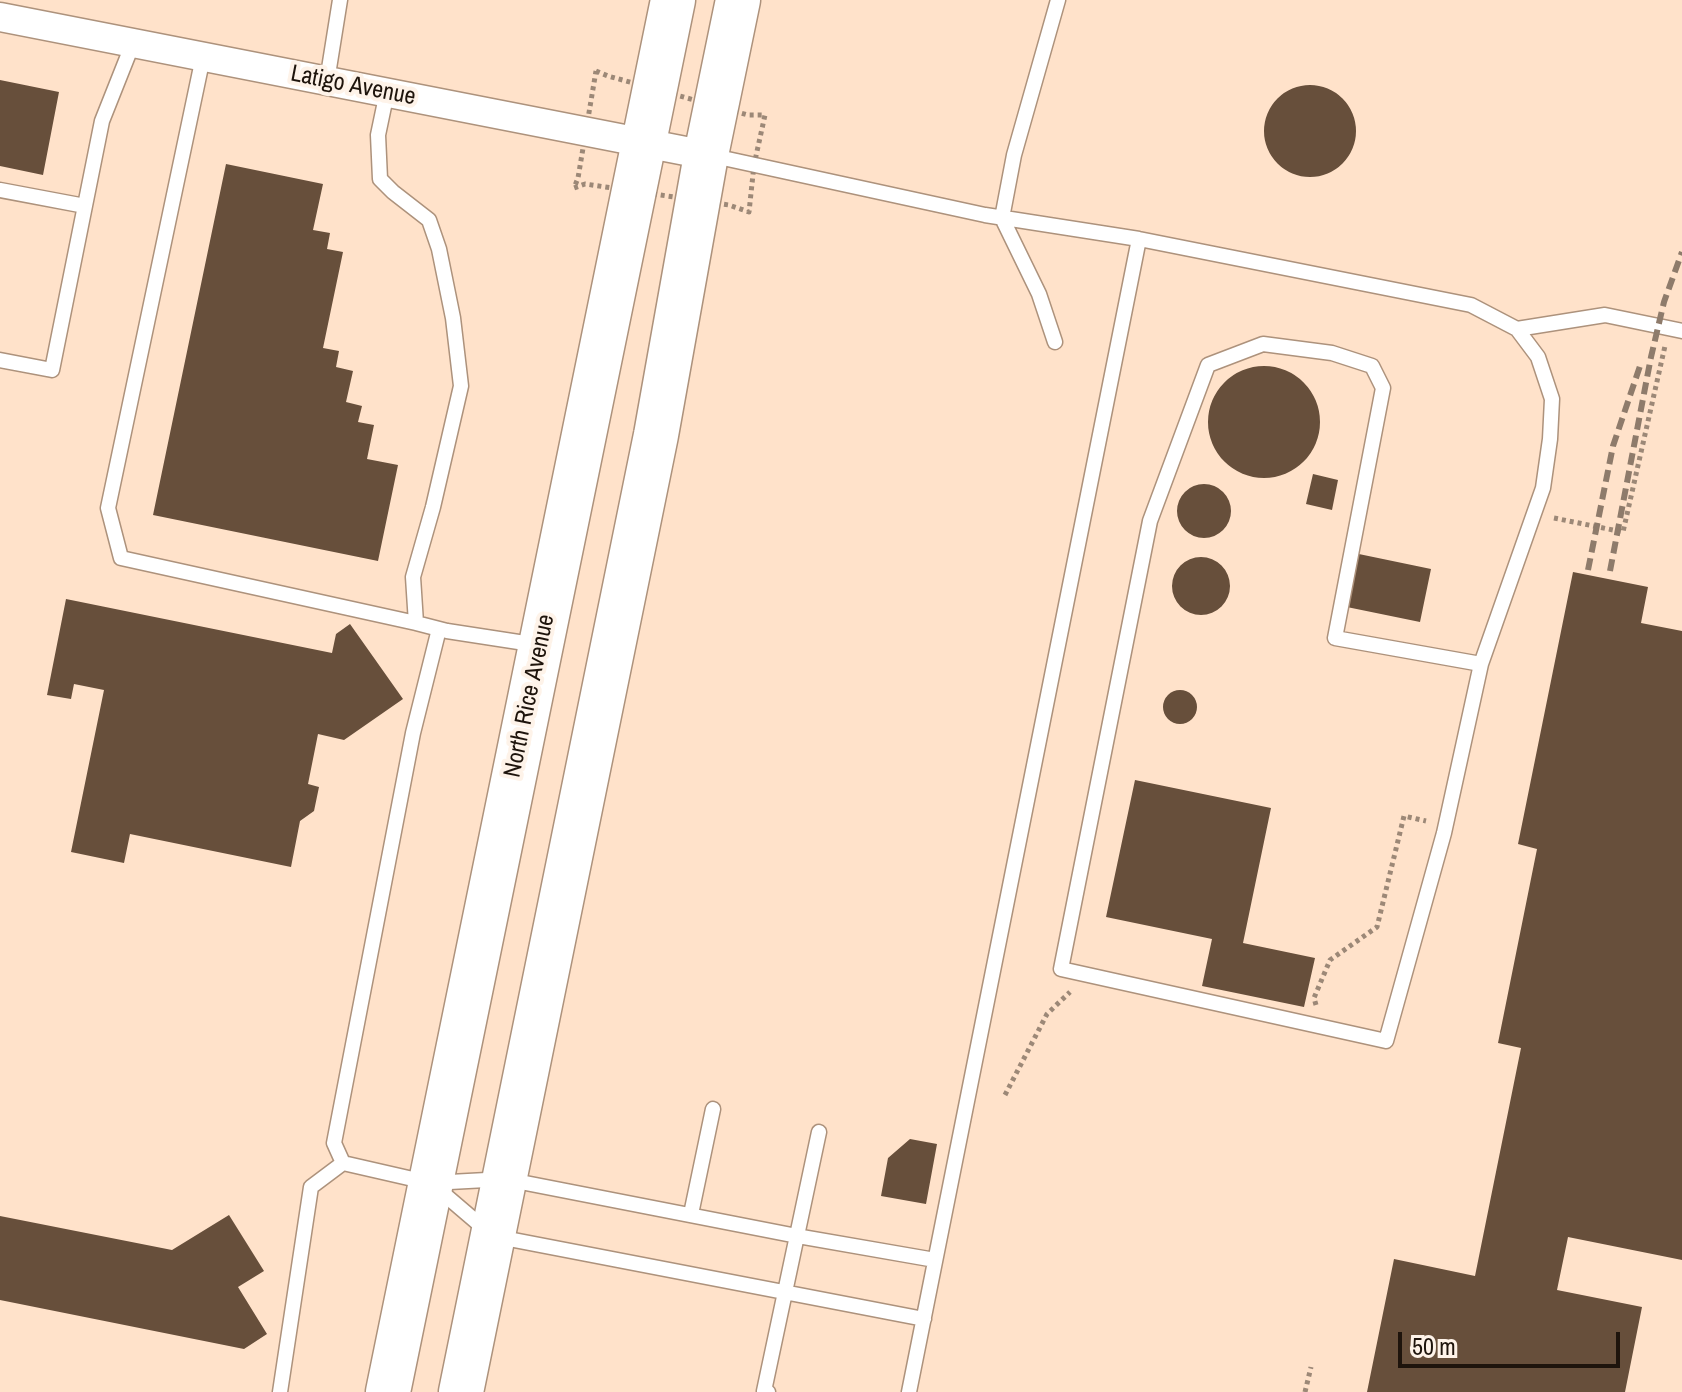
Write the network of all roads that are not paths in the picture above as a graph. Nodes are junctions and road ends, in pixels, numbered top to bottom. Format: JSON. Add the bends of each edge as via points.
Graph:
{"nodes":[{"id":1,"x":340,"y":0,"type":"edge"},
{"id":2,"x":673,"y":0,"type":"edge"},
{"id":3,"x":738,"y":0,"type":"edge"},
{"id":4,"x":1058,"y":0,"type":"edge"},
{"id":5,"x":9,"y":12,"type":"edge"},
{"id":6,"x":133,"y":43,"type":"junction"},
{"id":7,"x":203,"y":57,"type":"junction"},
{"id":8,"x":327,"y":81,"type":"junction"},
{"id":9,"x":387,"y":92,"type":"junction"},
{"id":10,"x":644,"y":142,"type":"junction"},
{"id":11,"x":706,"y":155,"type":"junction"},
{"id":12,"x":0,"y":190,"type":"edge"},
{"id":13,"x":85,"y":206,"type":"junction"},
{"id":14,"x":1002,"y":218,"type":"junction"},
{"id":15,"x":1139,"y":239,"type":"junction"},
{"id":16,"x":1517,"y":329,"type":"junction"},
{"id":17,"x":1675,"y":329,"type":"edge"},
{"id":18,"x":1055,"y":342,"type":"dead end"},
{"id":19,"x":0,"y":360,"type":"edge"},
{"id":20,"x":416,"y":623,"type":"junction"},
{"id":21,"x":439,"y":629,"type":"junction"},
{"id":22,"x":540,"y":646,"type":"junction"},
{"id":23,"x":1481,"y":664,"type":"junction"},
{"id":24,"x":713,"y":1109,"type":"dead end"},
{"id":25,"x":819,"y":1132,"type":"dead end"},
{"id":26,"x":343,"y":1163,"type":"junction"},
{"id":27,"x":505,"y":1179,"type":"junction"},
{"id":28,"x":431,"y":1183,"type":"junction"},
{"id":29,"x":691,"y":1214,"type":"junction"},
{"id":30,"x":493,"y":1236,"type":"junction"},
{"id":31,"x":797,"y":1236,"type":"junction"},
{"id":32,"x":935,"y":1260,"type":"junction"},
{"id":33,"x":786,"y":1292,"type":"junction"},
{"id":34,"x":924,"y":1319,"type":"junction"},
{"id":35,"x":280,"y":1392,"type":"edge"},
{"id":36,"x":388,"y":1392,"type":"edge"},
{"id":37,"x":461,"y":1392,"type":"edge"},
{"id":38,"x":768,"y":1392,"type":"edge"},
{"id":39,"x":909,"y":1392,"type":"edge"}],
"edges":[{"from":1,"to":8,"type":"lane"},
{"from":2,"to":10,"type":"highway","name":"North Rice Avenue"},
{"from":3,"to":11,"type":"highway"},
{"from":4,"to":14,"type":"lane","via":[[1014,155]]},
{"from":5,"to":6,"type":"street","name":"Latigo Avenue"},
{"from":6,"to":7,"type":"street","name":"Latigo Avenue"},
{"from":6,"to":13,"type":"lane","via":[[102,121]]},
{"from":7,"to":8,"type":"street","name":"Latigo Avenue"},
{"from":7,"to":20,"type":"lane","via":[[108,508],[121,558]]},
{"from":8,"to":9,"type":"street","name":"Latigo Avenue"},
{"from":9,"to":10,"type":"street","name":"Latigo Avenue"},
{"from":9,"to":20,"type":"lane","via":[[378,135],[380,179],[429,220],[453,318],[461,386],[413,577]]},
{"from":10,"to":11,"type":"street","name":"Latigo Avenue"},
{"from":10,"to":22,"type":"highway","name":"North Rice Avenue"},
{"from":11,"to":14,"type":"lane"},
{"from":11,"to":27,"type":"highway","via":[[653,451]]},
{"from":12,"to":13,"type":"lane"},
{"from":13,"to":19,"type":"lane","via":[[52,370]]},
{"from":14,"to":15,"type":"lane"},
{"from":14,"to":18,"type":"lane","via":[[1039,294]]},
{"from":15,"to":16,"type":"lane","via":[[1471,305]]},
{"from":15,"to":32,"type":"lane"},
{"from":16,"to":17,"type":"lane","via":[[1605,315]]},
{"from":16,"to":23,"type":"lane","via":[[1538,357],[1552,399],[1550,439],[1543,488]]},
{"from":20,"to":21,"type":"lane"},
{"from":21,"to":22,"type":"lane"},
{"from":21,"to":26,"type":"lane","via":[[413,733],[334,1143]]},
{"from":22,"to":28,"type":"highway","name":"North Rice Avenue"},
{"from":23,"to":23,"type":"lane","via":[[1335,638],[1383,388],[1372,366],[1332,353],[1263,344],[1208,365],[1150,521],[1061,969],[1386,1041],[1446,825]]},
{"from":24,"to":29,"type":"lane"},
{"from":25,"to":31,"type":"lane"},
{"from":26,"to":28,"type":"lane"},
{"from":26,"to":35,"type":"lane","via":[[311,1187]]},
{"from":27,"to":28,"type":"lane"},
{"from":27,"to":29,"type":"lane"},
{"from":27,"to":30,"type":"highway"},
{"from":28,"to":30,"type":"lane"},
{"from":28,"to":36,"type":"highway","name":"North Rice Avenue"},
{"from":29,"to":31,"type":"lane"},
{"from":30,"to":33,"type":"lane"},
{"from":30,"to":37,"type":"highway"},
{"from":31,"to":32,"type":"lane"},
{"from":31,"to":33,"type":"lane"},
{"from":32,"to":34,"type":"lane"},
{"from":33,"to":34,"type":"lane"},
{"from":33,"to":38,"type":"lane","via":[[764,1391]]},
{"from":34,"to":39,"type":"lane"}]}
